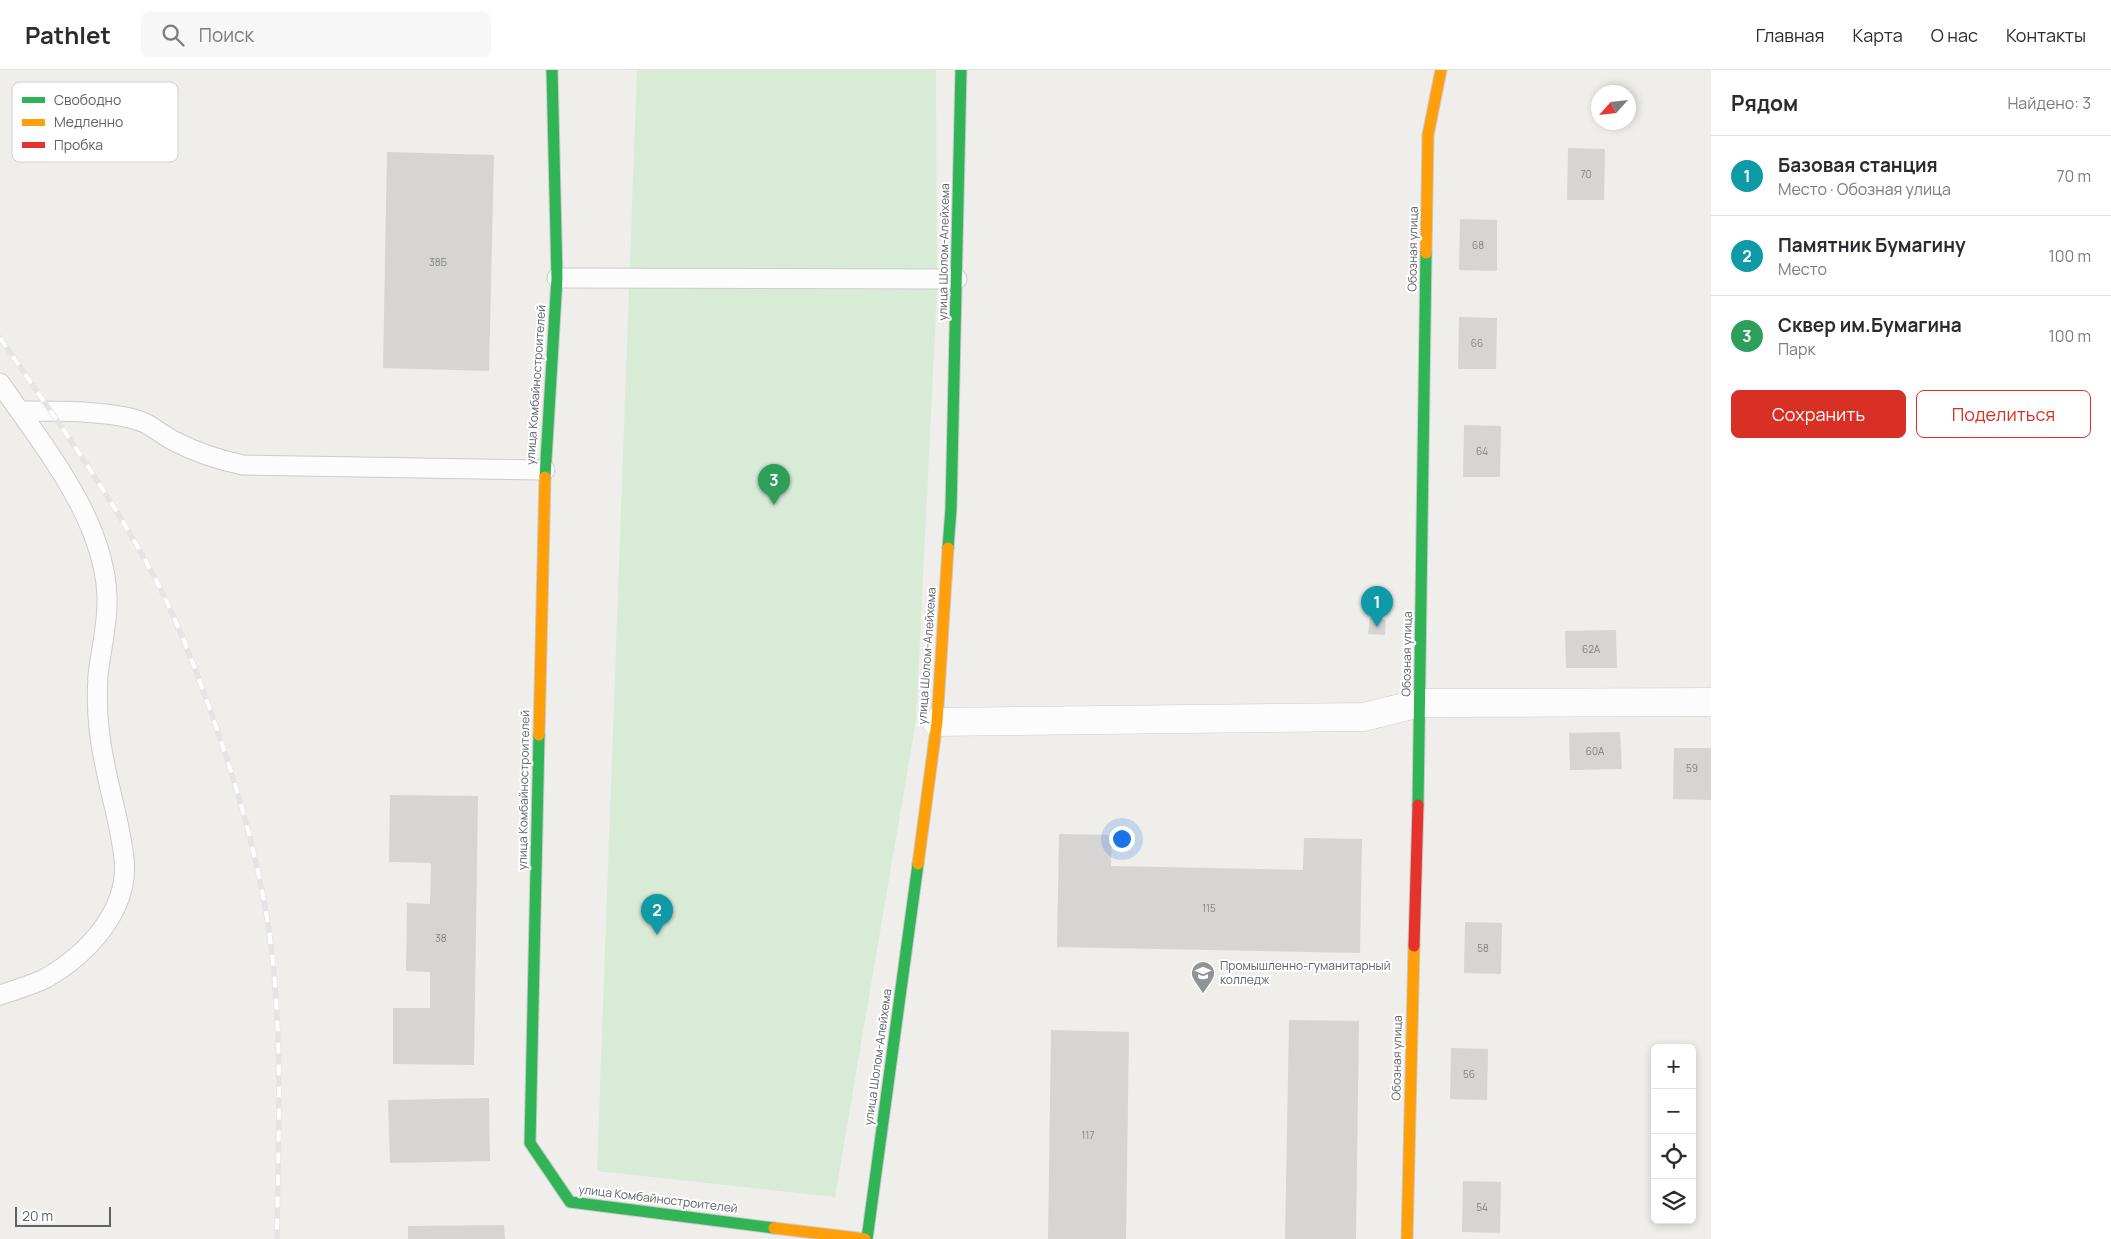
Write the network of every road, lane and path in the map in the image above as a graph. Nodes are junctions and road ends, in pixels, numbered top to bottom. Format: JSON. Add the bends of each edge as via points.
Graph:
{"nodes":[{"id":1,"x":552,"y":70,"type":"edge"},
{"id":2,"x":961,"y":70,"type":"edge"},
{"id":3,"x":1441,"y":70,"type":"edge"},
{"id":4,"x":557,"y":278,"type":"junction"},
{"id":5,"x":958,"y":279,"type":"junction"},
{"id":6,"x":0,"y":383,"type":"edge"},
{"id":7,"x":20,"y":412,"type":"junction"},
{"id":8,"x":545,"y":470,"type":"junction"},
{"id":9,"x":1711,"y":702,"type":"edge"},
{"id":10,"x":1420,"y":703,"type":"junction"},
{"id":11,"x":937,"y":722,"type":"junction"},
{"id":12,"x":0,"y":995,"type":"edge"},
{"id":13,"x":866,"y":1239,"type":"edge"},
{"id":14,"x":1407,"y":1239,"type":"edge"}],
"edges":[{"from":1,"to":4,"type":"street","name":"улица Комбайностроителей"},
{"from":2,"to":5,"type":"street","name":"улица Шолом-Алейхема"},
{"from":3,"to":10,"type":"street","name":"Обозная улица","via":[[1428,135]]},
{"from":4,"to":5,"type":"lane"},
{"from":4,"to":8,"type":"street","name":"улица Комбайностроителей"},
{"from":5,"to":11,"type":"street","name":"улица Шолом-Алейхема","via":[[951,509]]},
{"from":6,"to":7,"type":"lane"},
{"from":7,"to":8,"type":"lane","via":[[117,415],[144,422],[197,452],[243,465]]},
{"from":7,"to":12,"type":"lane","via":[[77,496],[98,545],[104,569],[107,597],[97,710],[99,736],[122,840],[124,882],[112,914],[86,948],[45,978]]},
{"from":8,"to":13,"type":"street","name":"улица Комбайностроителей","via":[[530,1143],[570,1202]]},
{"from":9,"to":10,"type":"street"},
{"from":10,"to":11,"type":"street","via":[[1364,718]]},
{"from":10,"to":14,"type":"street","name":"Обозная улица"},
{"from":11,"to":13,"type":"street","name":"улица Шолом-Алейхема"}]}
